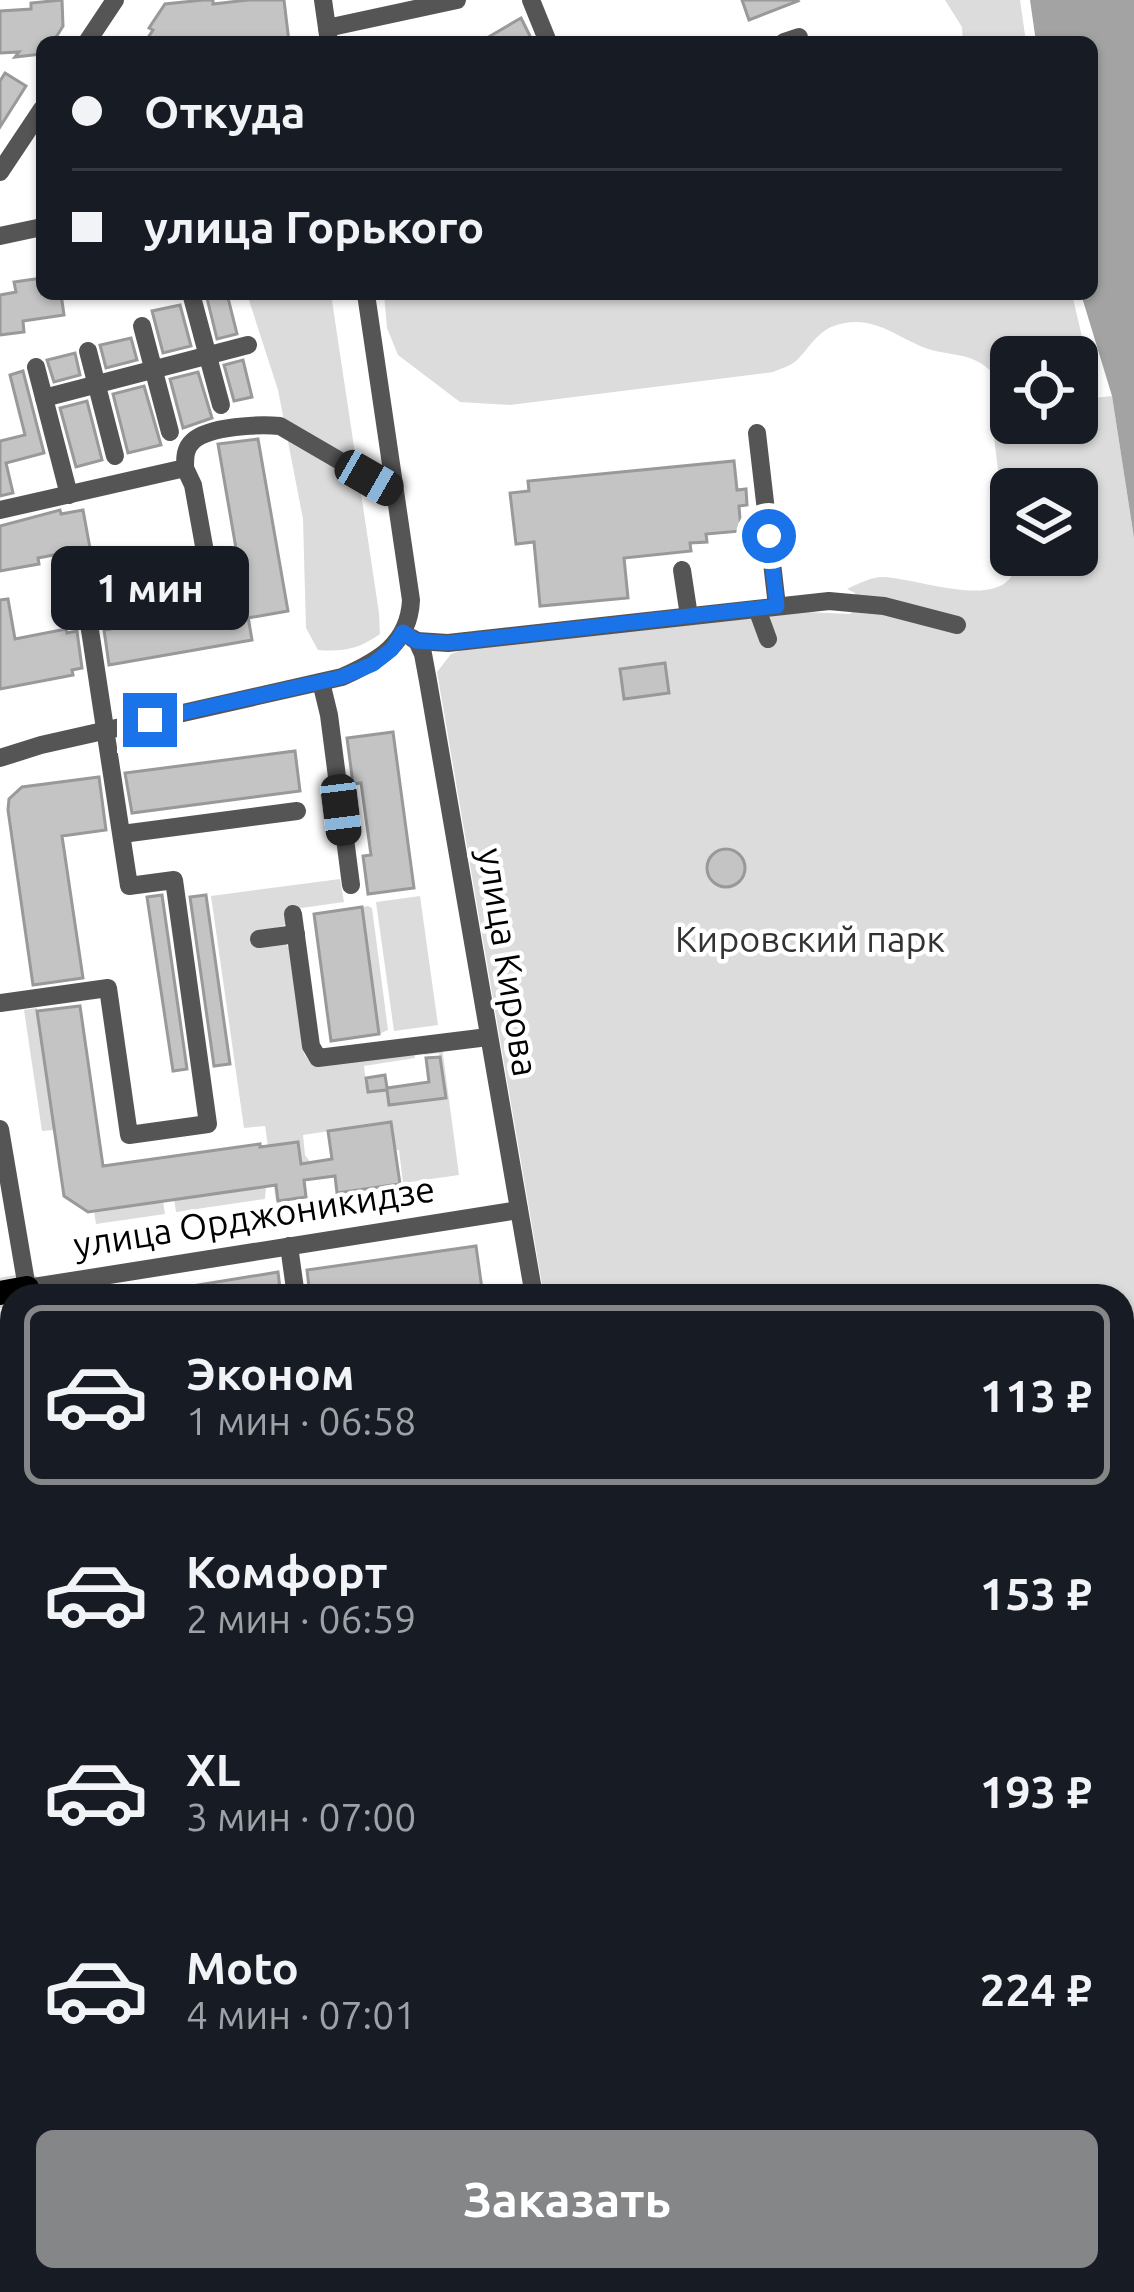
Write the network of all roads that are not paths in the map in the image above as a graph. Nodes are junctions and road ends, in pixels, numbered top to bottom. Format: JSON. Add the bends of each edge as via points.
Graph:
{"nodes":[{"id":1,"x":115,"y":0,"type":"edge"},
{"id":2,"x":323,"y":0,"type":"edge"},
{"id":3,"x":457,"y":0,"type":"edge"},
{"id":4,"x":531,"y":0,"type":"edge"},
{"id":5,"x":328,"y":35,"type":"edge"},
{"id":6,"x":91,"y":36,"type":"edge"},
{"id":7,"x":546,"y":36,"type":"edge"},
{"id":8,"x":36,"y":115,"type":"edge"},
{"id":9,"x":8,"y":145,"type":"edge"},
{"id":10,"x":1,"y":169,"type":"edge"},
{"id":11,"x":36,"y":228,"type":"edge"},
{"id":12,"x":0,"y":236,"type":"edge"},
{"id":13,"x":193,"y":300,"type":"edge"},
{"id":14,"x":367,"y":300,"type":"edge"},
{"id":15,"x":142,"y":326,"type":"dead end"},
{"id":16,"x":248,"y":345,"type":"dead end"},
{"id":17,"x":88,"y":351,"type":"dead end"},
{"id":18,"x":207,"y":355,"type":"junction"},
{"id":19,"x":36,"y":367,"type":"dead end"},
{"id":20,"x":153,"y":369,"type":"junction"},
{"id":21,"x":97,"y":384,"type":"junction"},
{"id":22,"x":44,"y":398,"type":"junction"},
{"id":23,"x":220,"y":405,"type":"dead end"},
{"id":24,"x":170,"y":432,"type":"dead end"},
{"id":25,"x":757,"y":433,"type":"dead end"},
{"id":26,"x":116,"y":456,"type":"dead end"},
{"id":27,"x":185,"y":468,"type":"junction"},
{"id":28,"x":395,"y":493,"type":"junction"},
{"id":29,"x":69,"y":495,"type":"junction"},
{"id":30,"x":0,"y":510,"type":"edge"},
{"id":31,"x":682,"y":570,"type":"dead end"},
{"id":32,"x":767,"y":608,"type":"junction"},
{"id":33,"x":689,"y":616,"type":"junction"},
{"id":34,"x":957,"y":626,"type":"dead end"},
{"id":35,"x":410,"y":636,"type":"junction"},
{"id":36,"x":768,"y":639,"type":"dead end"},
{"id":37,"x":321,"y":682,"type":"junction"},
{"id":38,"x":107,"y":730,"type":"junction"},
{"id":39,"x":0,"y":758,"type":"edge"},
{"id":40,"x":297,"y":811,"type":"dead end"},
{"id":41,"x":122,"y":834,"type":"junction"},
{"id":42,"x":351,"y":886,"type":"dead end"},
{"id":43,"x":259,"y":939,"type":"dead end"},
{"id":44,"x":0,"y":1003,"type":"edge"},
{"id":45,"x":488,"y":1037,"type":"junction"},
{"id":46,"x":0,"y":1131,"type":"edge"},
{"id":47,"x":519,"y":1210,"type":"junction"},
{"id":48,"x":289,"y":1246,"type":"junction"},
{"id":49,"x":27,"y":1284,"type":"edge"},
{"id":50,"x":95,"y":1284,"type":"edge"},
{"id":51,"x":294,"y":1284,"type":"edge"},
{"id":52,"x":532,"y":1284,"type":"edge"}],
"edges":[{"from":1,"to":6,"type":"street"},
{"from":2,"to":5,"type":"street"},
{"from":3,"to":5,"type":"street"},
{"from":4,"to":7,"type":"street"},
{"from":8,"to":9,"type":"street"},
{"from":9,"to":10,"type":"street"},
{"from":11,"to":12,"type":"street"},
{"from":13,"to":18,"type":"street"},
{"from":14,"to":28,"type":"street","name":"улица Кирова"},
{"from":15,"to":20,"type":"street"},
{"from":16,"to":18,"type":"street"},
{"from":17,"to":21,"type":"street"},
{"from":18,"to":20,"type":"street"},
{"from":18,"to":23,"type":"street"},
{"from":19,"to":22,"type":"street"},
{"from":20,"to":21,"type":"street"},
{"from":20,"to":24,"type":"street"},
{"from":21,"to":22,"type":"street"},
{"from":21,"to":26,"type":"street"},
{"from":22,"to":29,"type":"street"},
{"from":25,"to":32,"type":"street"},
{"from":27,"to":28,"type":"street","via":[[184,454],[202,435],[259,424],[280,427]]},
{"from":27,"to":29,"type":"street"},
{"from":27,"to":38,"type":"street","via":[[213,596],[88,617]]},
{"from":28,"to":35,"type":"street","name":"улица Кирова"},
{"from":29,"to":30,"type":"street"},
{"from":31,"to":33,"type":"street"},
{"from":32,"to":33,"type":"street"},
{"from":32,"to":34,"type":"street","via":[[884,606]]},
{"from":32,"to":36,"type":"street"},
{"from":33,"to":35,"type":"street","via":[[448,643]]},
{"from":35,"to":37,"type":"street","via":[[373,664]]},
{"from":35,"to":45,"type":"street","name":"улица Кирова","via":[[423,653]]},
{"from":37,"to":38,"type":"street"},
{"from":37,"to":42,"type":"street"},
{"from":38,"to":39,"type":"street"},
{"from":38,"to":41,"type":"street"},
{"from":40,"to":41,"type":"street"},
{"from":41,"to":44,"type":"street","via":[[130,886],[174,880],[208,1124],[130,1135],[108,988]]},
{"from":43,"to":45,"type":"street","via":[[295,924],[318,1058]]},
{"from":45,"to":47,"type":"street","name":"улица Кирова"},
{"from":46,"to":49,"type":"street"},
{"from":47,"to":48,"type":"street","name":"улица Орджоникидзе"},
{"from":47,"to":52,"type":"street","name":"улица Кирова"},
{"from":48,"to":50,"type":"street","name":"улица Орджоникидзе"},
{"from":48,"to":51,"type":"street"}]}
